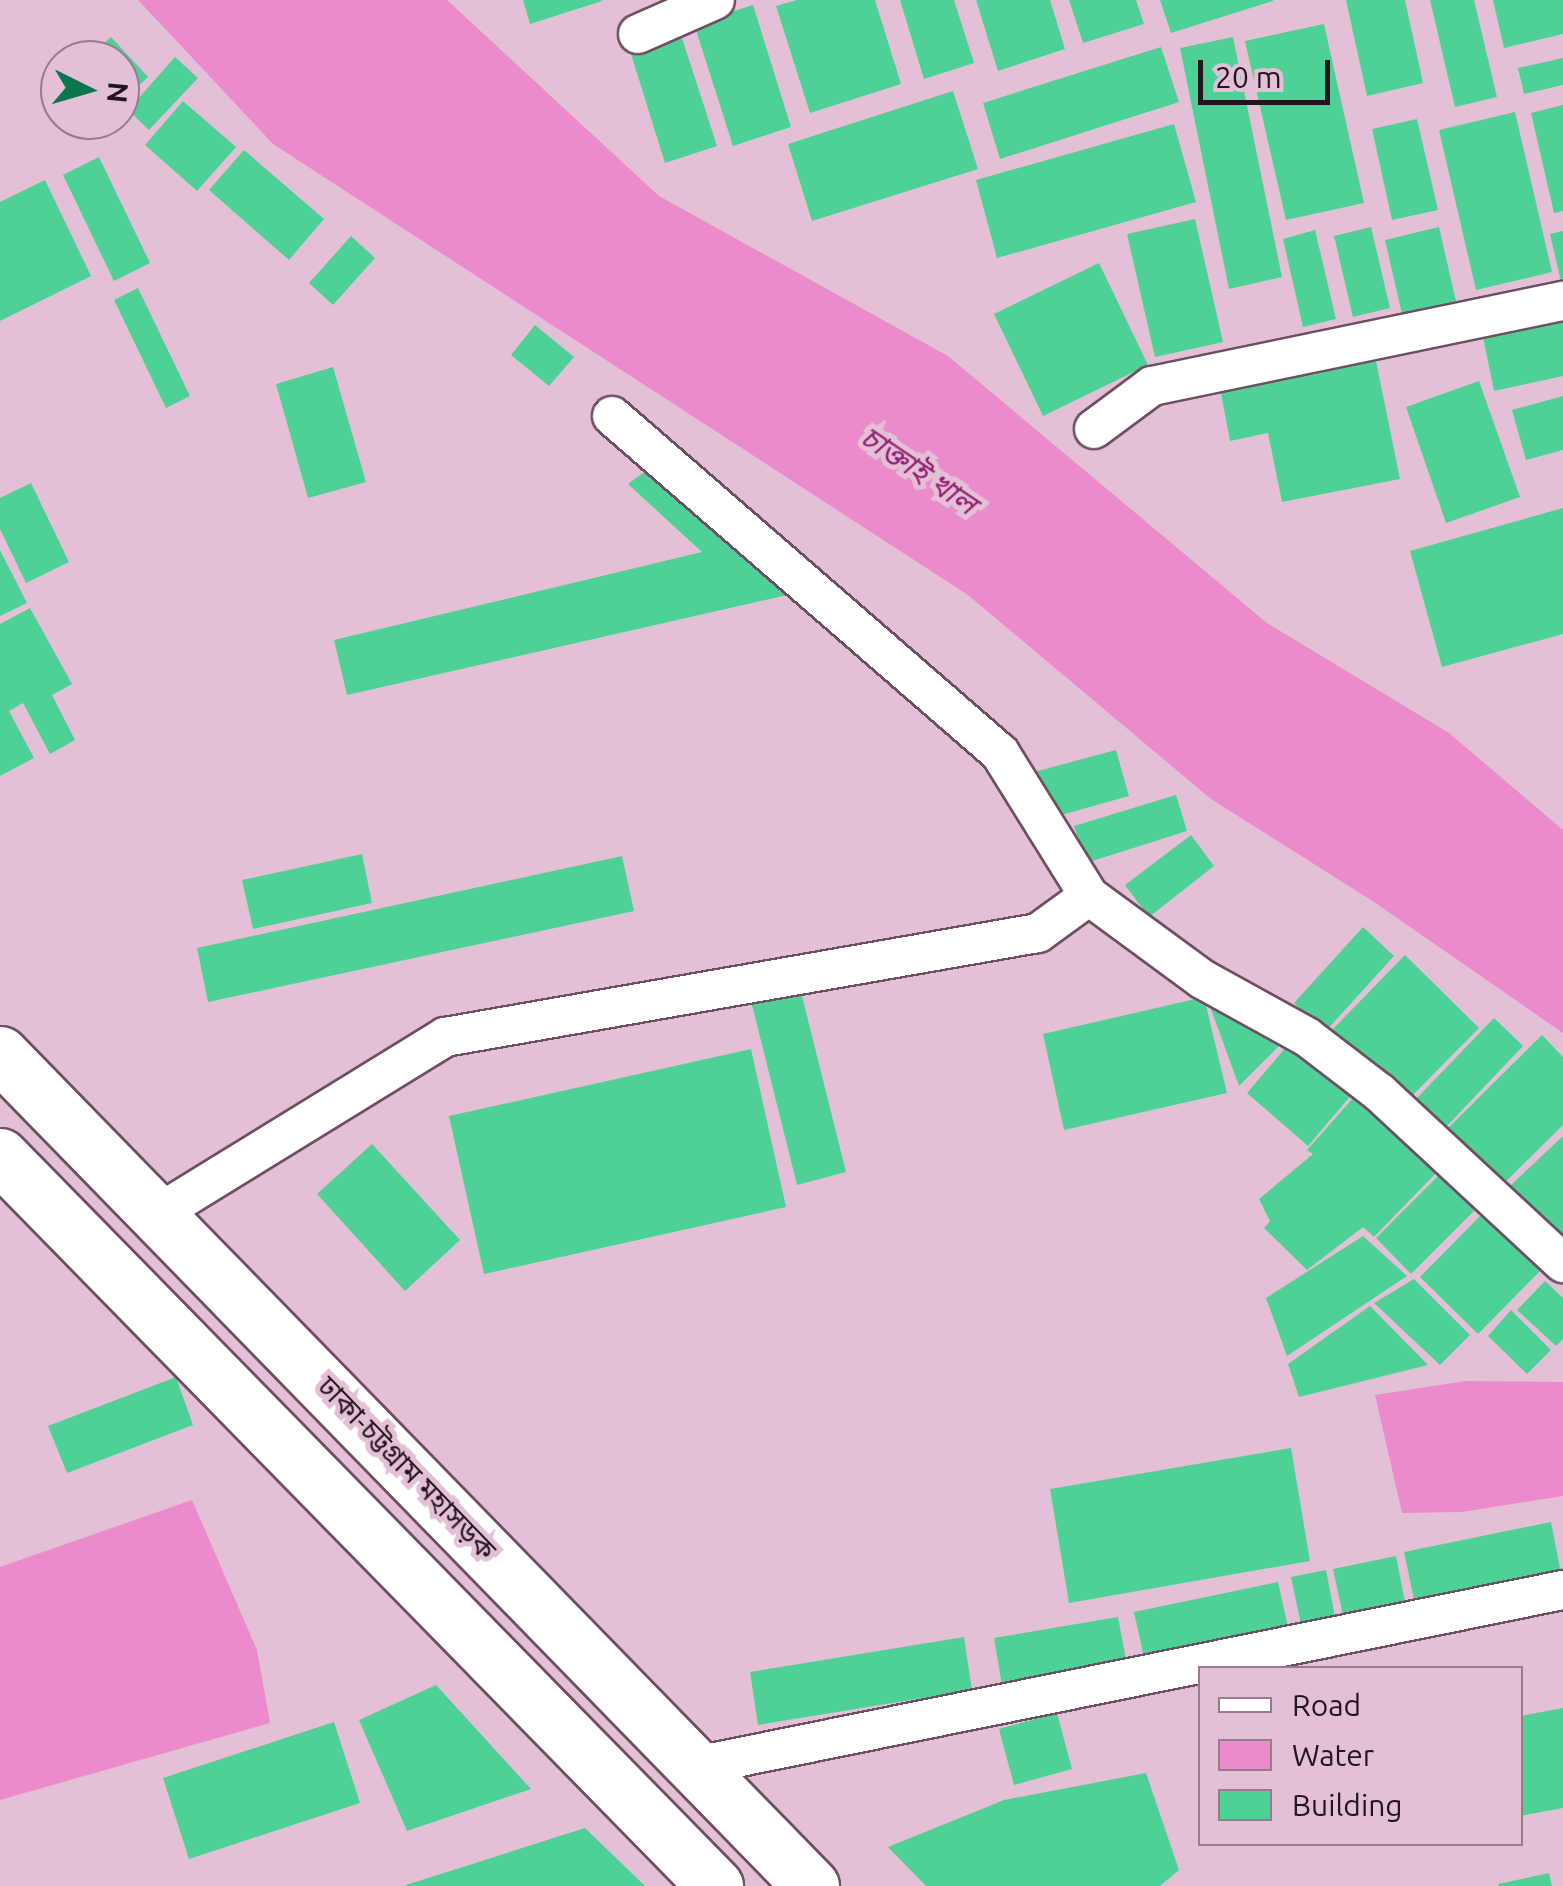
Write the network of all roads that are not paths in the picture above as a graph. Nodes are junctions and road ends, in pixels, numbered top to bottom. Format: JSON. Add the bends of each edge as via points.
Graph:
{"nodes":[{"id":1,"x":714,"y":0,"type":"edge"},
{"id":2,"x":638,"y":34,"type":"dead end"},
{"id":3,"x":1563,"y":301,"type":"edge"},
{"id":4,"x":612,"y":416,"type":"dead end"},
{"id":5,"x":1094,"y":429,"type":"dead end"},
{"id":6,"x":1089,"y":896,"type":"junction"},
{"id":7,"x":0,"y":1054,"type":"edge"},
{"id":8,"x":0,"y":1156,"type":"edge"},
{"id":9,"x":159,"y":1213,"type":"junction"},
{"id":10,"x":1563,"y":1263,"type":"edge"},
{"id":11,"x":1563,"y":1590,"type":"edge"},
{"id":12,"x":696,"y":1766,"type":"junction"},
{"id":13,"x":715,"y":1886,"type":"edge"},
{"id":14,"x":811,"y":1886,"type":"edge"}],
"edges":[{"from":1,"to":2,"type":"street"},
{"from":3,"to":5,"type":"street","via":[[1152,386]]},
{"from":4,"to":6,"type":"street","via":[[1000,753]]},
{"from":6,"to":9,"type":"street","via":[[1038,934],[445,1037]]},
{"from":6,"to":10,"type":"street","via":[[1202,979],[1308,1037],[1380,1093]]},
{"from":7,"to":9,"type":"highway","name":"ঢাকা-চট্টগ্রাম মহাসড়ক"},
{"from":8,"to":13,"type":"highway"},
{"from":9,"to":12,"type":"highway","name":"ঢাকা-চট্টগ্রাম মহাসড়ক"},
{"from":11,"to":12,"type":"street"},
{"from":12,"to":14,"type":"highway","name":"ঢাকা-চট্টগ্রাম মহাসড়ক"}]}
